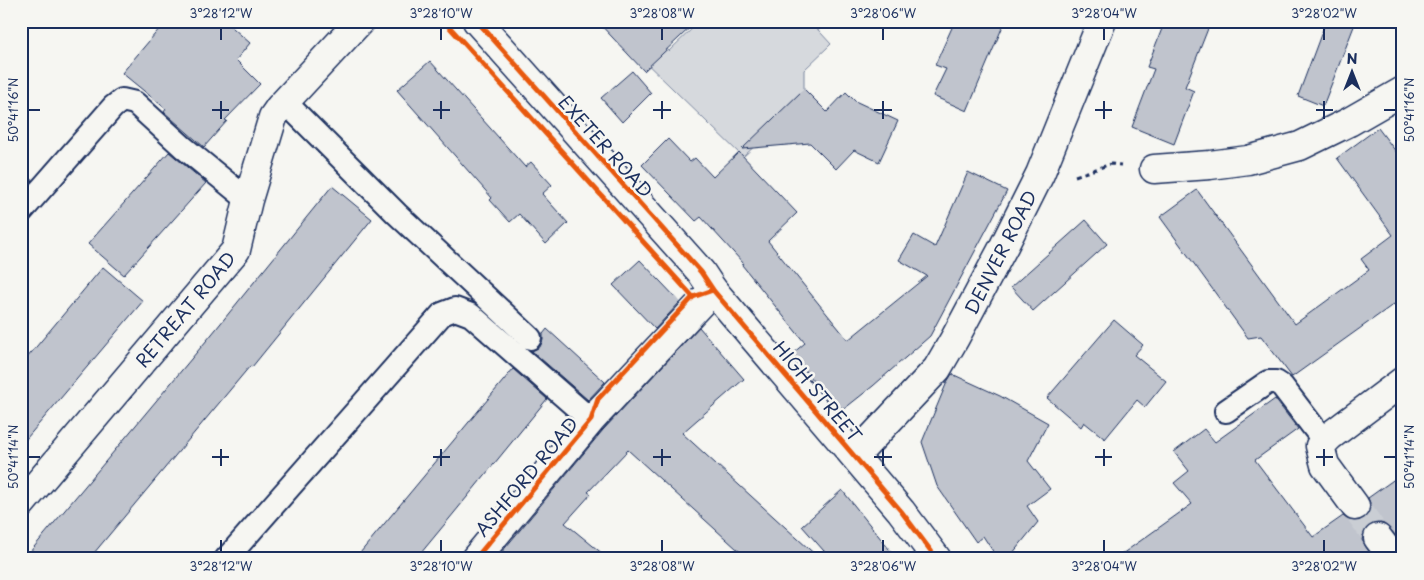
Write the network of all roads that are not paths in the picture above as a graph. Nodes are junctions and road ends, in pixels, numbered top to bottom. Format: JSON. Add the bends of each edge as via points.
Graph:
{"nodes":[{"id":1,"x":360,"y":21,"type":"edge"},
{"id":2,"x":477,"y":21,"type":"edge"},
{"id":3,"x":1102,"y":21,"type":"edge"},
{"id":4,"x":1403,"y":91,"type":"edge"},
{"id":5,"x":285,"y":102,"type":"junction"},
{"id":6,"x":1154,"y":168,"type":"road end"},
{"id":7,"x":248,"y":200,"type":"junction"},
{"id":8,"x":21,"y":212,"type":"edge"},
{"id":9,"x":713,"y":290,"type":"junction"},
{"id":10,"x":530,"y":338,"type":"dead end"},
{"id":11,"x":1403,"y":381,"type":"edge"},
{"id":12,"x":1226,"y":411,"type":"dead end"},
{"id":13,"x":590,"y":420,"type":"junction"},
{"id":14,"x":1324,"y":441,"type":"junction"},
{"id":15,"x":855,"y":456,"type":"junction"},
{"id":16,"x":21,"y":504,"type":"edge"},
{"id":17,"x":1355,"y":506,"type":"tunnel mouth"},
{"id":18,"x":226,"y":559,"type":"edge"},
{"id":19,"x":475,"y":559,"type":"edge"},
{"id":20,"x":937,"y":559,"type":"edge"}],
"edges":[{"from":1,"to":5,"type":"street","name":"RETREAT ROAD"},
{"from":2,"to":9,"type":"street","name":"EXETER ROAD","via":[[701,272]]},
{"from":3,"to":15,"type":"street","name":"DENVER ROAD","via":[[1040,174],[955,338],[937,369]]},
{"from":4,"to":6,"type":"street","via":[[1300,146],[1248,160]]},
{"from":5,"to":7,"type":"street","name":"RETREAT ROAD","via":[[273,117]]},
{"from":5,"to":10,"type":"lane","via":[[397,214]]},
{"from":7,"to":8,"type":"lane","via":[[135,103],[122,100]]},
{"from":7,"to":16,"type":"street","name":"RETREAT ROAD","via":[[236,250]]},
{"from":9,"to":13,"type":"street","name":"ASHFORD ROAD"},
{"from":9,"to":15,"type":"street","name":"HIGH STREET"},
{"from":11,"to":14,"type":"street"},
{"from":12,"to":14,"type":"lane","via":[[1268,382],[1276,382]]},
{"from":13,"to":18,"type":"lane","via":[[470,315],[456,309],[442,314]]},
{"from":13,"to":19,"type":"street","name":"ASHFORD ROAD"},
{"from":14,"to":17,"type":"street","via":[[1320,446],[1325,465]]},
{"from":15,"to":20,"type":"street","name":"HIGH STREET"}]}
